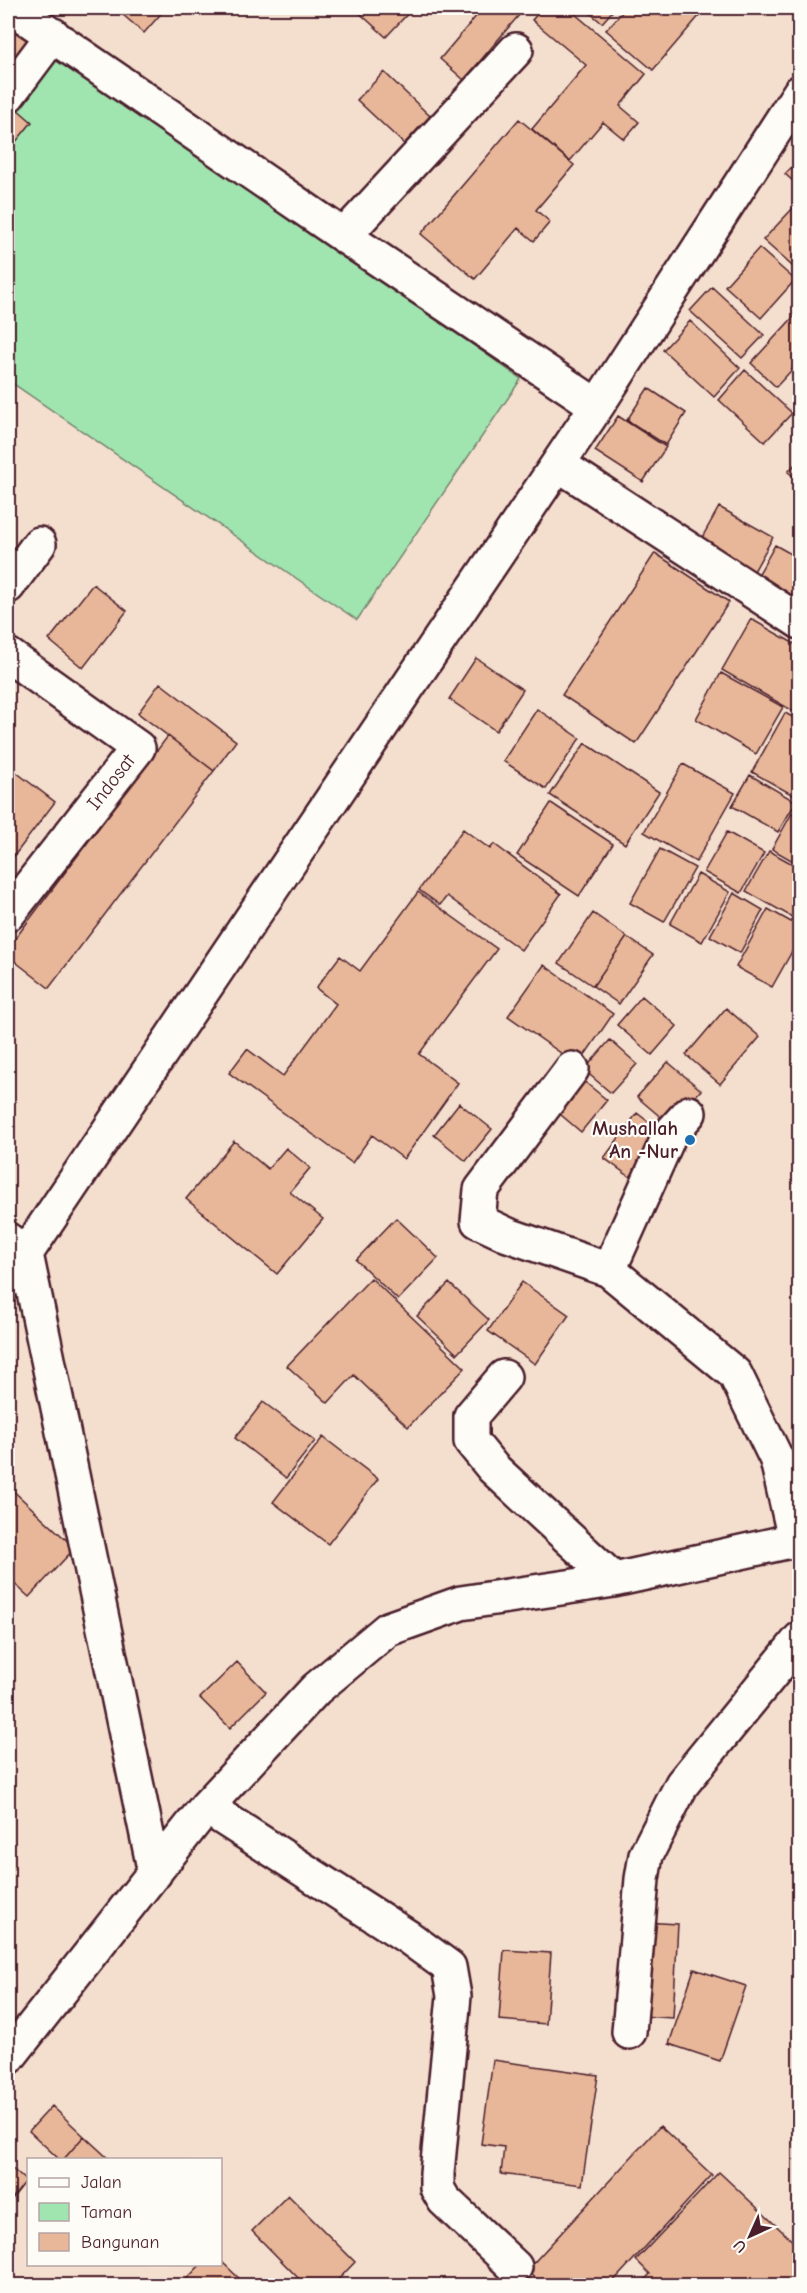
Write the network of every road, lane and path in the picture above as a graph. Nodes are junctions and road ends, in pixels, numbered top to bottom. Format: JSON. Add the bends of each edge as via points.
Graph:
{"nodes":[{"id":1,"x":12,"y":8,"type":"edge"},
{"id":2,"x":52,"y":35,"type":"junction"},
{"id":3,"x":516,"y":50,"type":"dead end"},
{"id":4,"x":800,"y":92,"type":"edge"},
{"id":5,"x":8,"y":95,"type":"edge"},
{"id":6,"x":344,"y":236,"type":"junction"},
{"id":7,"x":597,"y":406,"type":"junction"},
{"id":8,"x":558,"y":464,"type":"junction"},
{"id":9,"x":39,"y":544,"type":"dead end"},
{"id":10,"x":8,"y":586,"type":"edge"},
{"id":11,"x":800,"y":622,"type":"edge"},
{"id":12,"x":8,"y":655,"type":"edge"},
{"id":13,"x":8,"y":914,"type":"edge"},
{"id":14,"x":572,"y":1070,"type":"dead end"},
{"id":15,"x":689,"y":1113,"type":"dead end"},
{"id":16,"x":14,"y":1258,"type":"edge"},
{"id":17,"x":609,"y":1270,"type":"junction"},
{"id":18,"x":504,"y":1377,"type":"dead end"},
{"id":19,"x":797,"y":1539,"type":"edge"},
{"id":20,"x":614,"y":1580,"type":"junction"},
{"id":21,"x":800,"y":1639,"type":"edge"},
{"id":22,"x":206,"y":1807,"type":"junction"},
{"id":23,"x":155,"y":1873,"type":"junction"},
{"id":24,"x":629,"y":2032,"type":"dead end"},
{"id":25,"x":8,"y":2058,"type":"edge"},
{"id":26,"x":515,"y":2267,"type":"dead end"}],
"edges":[{"from":1,"to":2,"type":"street"},
{"from":2,"to":5,"type":"street"},
{"from":2,"to":6,"type":"street"},
{"from":3,"to":6,"type":"street"},
{"from":4,"to":7,"type":"street"},
{"from":6,"to":7,"type":"street"},
{"from":7,"to":8,"type":"street"},
{"from":8,"to":11,"type":"street"},
{"from":8,"to":16,"type":"street"},
{"from":9,"to":10,"type":"street"},
{"from":12,"to":13,"type":"street","name":"Indosat","via":[[138,748]]},
{"from":14,"to":17,"type":"street","via":[[481,1190],[478,1221]]},
{"from":15,"to":17,"type":"street","via":[[670,1134]]},
{"from":16,"to":23,"type":"street"},
{"from":17,"to":19,"type":"street","via":[[735,1374],[777,1460]]},
{"from":18,"to":20,"type":"street","via":[[471,1416],[471,1441],[494,1468]]},
{"from":19,"to":20,"type":"street"},
{"from":20,"to":22,"type":"street","via":[[461,1603],[388,1629],[316,1689]]},
{"from":21,"to":24,"type":"street","via":[[682,1785],[646,1855]]},
{"from":22,"to":23,"type":"street"},
{"from":22,"to":26,"type":"street","via":[[449,1967],[454,1996],[438,2188],[444,2200]]},
{"from":23,"to":25,"type":"street"}]}
